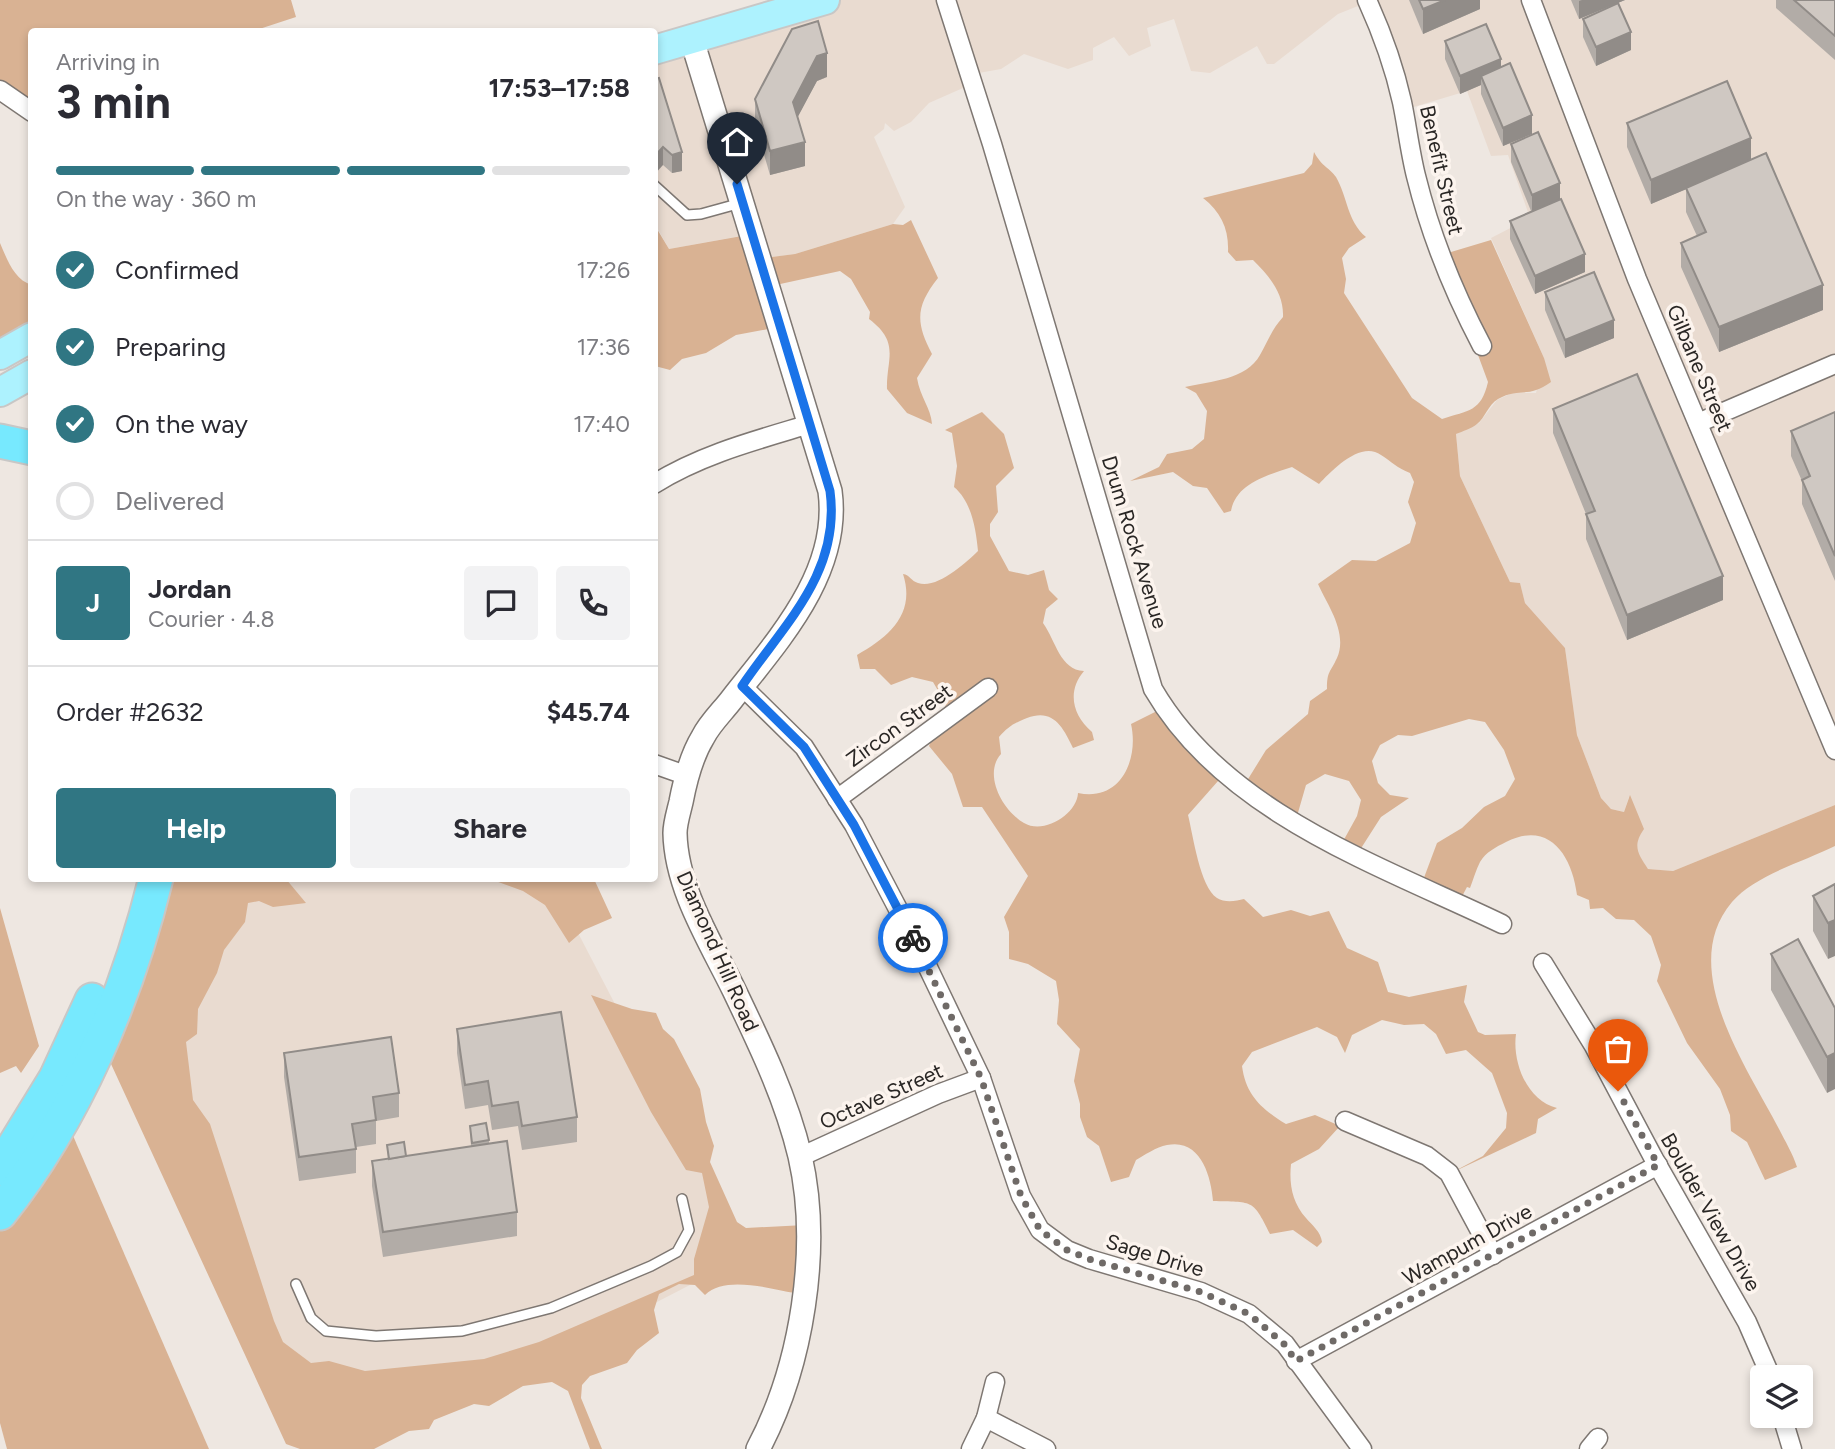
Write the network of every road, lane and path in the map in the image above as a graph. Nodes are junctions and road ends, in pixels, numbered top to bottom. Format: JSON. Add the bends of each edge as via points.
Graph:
{"nodes":[{"id":1,"x":786,"y":0,"type":"edge"},
{"id":2,"x":825,"y":0,"type":"edge"},
{"id":3,"x":946,"y":0,"type":"edge"},
{"id":4,"x":1367,"y":0,"type":"edge"},
{"id":5,"x":1531,"y":0,"type":"edge"},
{"id":6,"x":689,"y":32,"type":"junction"},
{"id":7,"x":658,"y":33,"type":"edge"},
{"id":8,"x":658,"y":48,"type":"edge"},
{"id":9,"x":0,"y":90,"type":"edge"},
{"id":10,"x":28,"y":109,"type":"edge"},
{"id":11,"x":658,"y":188,"type":"edge"},
{"id":12,"x":743,"y":203,"type":"junction"},
{"id":13,"x":28,"y":339,"type":"edge"},
{"id":14,"x":1482,"y":346,"type":"dead end"},
{"id":15,"x":0,"y":355,"type":"edge"},
{"id":16,"x":1835,"y":364,"type":"edge"},
{"id":17,"x":28,"y":376,"type":"edge"},
{"id":18,"x":0,"y":392,"type":"edge"},
{"id":19,"x":1699,"y":423,"type":"junction"},
{"id":20,"x":810,"y":424,"type":"junction"},
{"id":21,"x":0,"y":441,"type":"edge"},
{"id":22,"x":28,"y":446,"type":"edge"},
{"id":23,"x":658,"y":481,"type":"edge"},
{"id":24,"x":742,"y":686,"type":"junction"},
{"id":25,"x":988,"y":688,"type":"dead end"},
{"id":26,"x":1835,"y":750,"type":"edge"},
{"id":27,"x":658,"y":765,"type":"edge"},
{"id":28,"x":688,"y":776,"type":"junction"},
{"id":29,"x":837,"y":799,"type":"junction"},
{"id":30,"x":132,"y":882,"type":"edge"},
{"id":31,"x":155,"y":882,"type":"edge"},
{"id":32,"x":1502,"y":924,"type":"dead end"},
{"id":33,"x":1543,"y":963,"type":"dead end"},
{"id":34,"x":981,"y":1078,"type":"junction"},
{"id":35,"x":1345,"y":1121,"type":"dead end"},
{"id":36,"x":800,"y":1157,"type":"junction"},
{"id":37,"x":1658,"y":1165,"type":"junction"},
{"id":38,"x":0,"y":1169,"type":"edge"},
{"id":39,"x":682,"y":1199,"type":"dead end"},
{"id":40,"x":0,"y":1213,"type":"edge"},
{"id":41,"x":1493,"y":1255,"type":"junction"},
{"id":42,"x":296,"y":1284,"type":"dead end"},
{"id":43,"x":1296,"y":1361,"type":"junction"},
{"id":44,"x":1766,"y":1365,"type":"edge"},
{"id":45,"x":995,"y":1382,"type":"dead end"},
{"id":46,"x":986,"y":1418,"type":"junction"},
{"id":47,"x":1786,"y":1428,"type":"edge"},
{"id":48,"x":758,"y":1449,"type":"edge"},
{"id":49,"x":971,"y":1449,"type":"edge"},
{"id":50,"x":1046,"y":1449,"type":"edge"},
{"id":51,"x":1362,"y":1449,"type":"edge"},
{"id":52,"x":1792,"y":1449,"type":"edge"}],
"edges":[{"from":1,"to":6,"type":"main road"},
{"from":2,"to":6,"type":"main road"},
{"from":3,"to":32,"type":"street","name":"Drum Rock Avenue","via":[[1153,689],[1171,720],[1224,772],[1289,821]]},
{"from":4,"to":14,"type":"street","name":"Benefit Street","via":[[1387,46],[1402,100],[1415,174],[1434,242]]},
{"from":5,"to":19,"type":"street","name":"Gilbane Street","via":[[1587,151]]},
{"from":6,"to":7,"type":"main road"},
{"from":6,"to":8,"type":"main road"},
{"from":6,"to":12,"type":"street","name":"Diamond Hill Road"},
{"from":9,"to":10,"type":"street"},
{"from":11,"to":12,"type":"lane","via":[[687,215]]},
{"from":12,"to":20,"type":"street","name":"Diamond Hill Road"},
{"from":13,"to":15,"type":"main road"},
{"from":16,"to":19,"type":"street"},
{"from":17,"to":18,"type":"main road"},
{"from":19,"to":26,"type":"street","name":"Gilbane Street"},
{"from":20,"to":23,"type":"street","via":[[706,457]]},
{"from":20,"to":24,"type":"street","name":"Diamond Hill Road","via":[[833,513],[825,557],[799,610]]},
{"from":21,"to":22,"type":"highway"},
{"from":24,"to":28,"type":"street","name":"Diamond Hill Road","via":[[703,737]]},
{"from":24,"to":29,"type":"street","name":"Sage Drive","via":[[804,747]]},
{"from":25,"to":29,"type":"street","name":"Zircon Street"},
{"from":27,"to":28,"type":"street"},
{"from":28,"to":36,"type":"street","name":"Diamond Hill Road","via":[[675,831],[680,870],[783,1098]]},
{"from":29,"to":34,"type":"street","name":"Sage Drive","via":[[921,953]]},
{"from":30,"to":38,"type":"highway","via":[[76,1038]]},
{"from":31,"to":40,"type":"highway","via":[[135,950],[92,1059],[66,1111]]},
{"from":33,"to":37,"type":"street","name":"Boulder View Drive"},
{"from":34,"to":36,"type":"street","name":"Octave Street"},
{"from":34,"to":43,"type":"street","name":"Sage Drive","via":[[1021,1196],[1040,1230],[1089,1259],[1201,1292],[1249,1314],[1284,1344]]},
{"from":35,"to":41,"type":"street","via":[[1427,1156],[1449,1173]]},
{"from":36,"to":48,"type":"street","name":"Diamond Hill Road","via":[[808,1272],[799,1332],[774,1418]]},
{"from":37,"to":41,"type":"street","name":"Wampum Drive"},
{"from":37,"to":44,"type":"street","name":"Boulder View Drive","via":[[1748,1322]]},
{"from":39,"to":42,"type":"lane","via":[[689,1230],[677,1252],[551,1308],[462,1331],[376,1336],[326,1331],[311,1318]]},
{"from":41,"to":43,"type":"street","name":"Wampum Drive"},
{"from":43,"to":51,"type":"street","name":"Sage Drive"},
{"from":45,"to":46,"type":"street"},
{"from":46,"to":49,"type":"street"},
{"from":46,"to":50,"type":"street"},
{"from":47,"to":52,"type":"street"}]}
